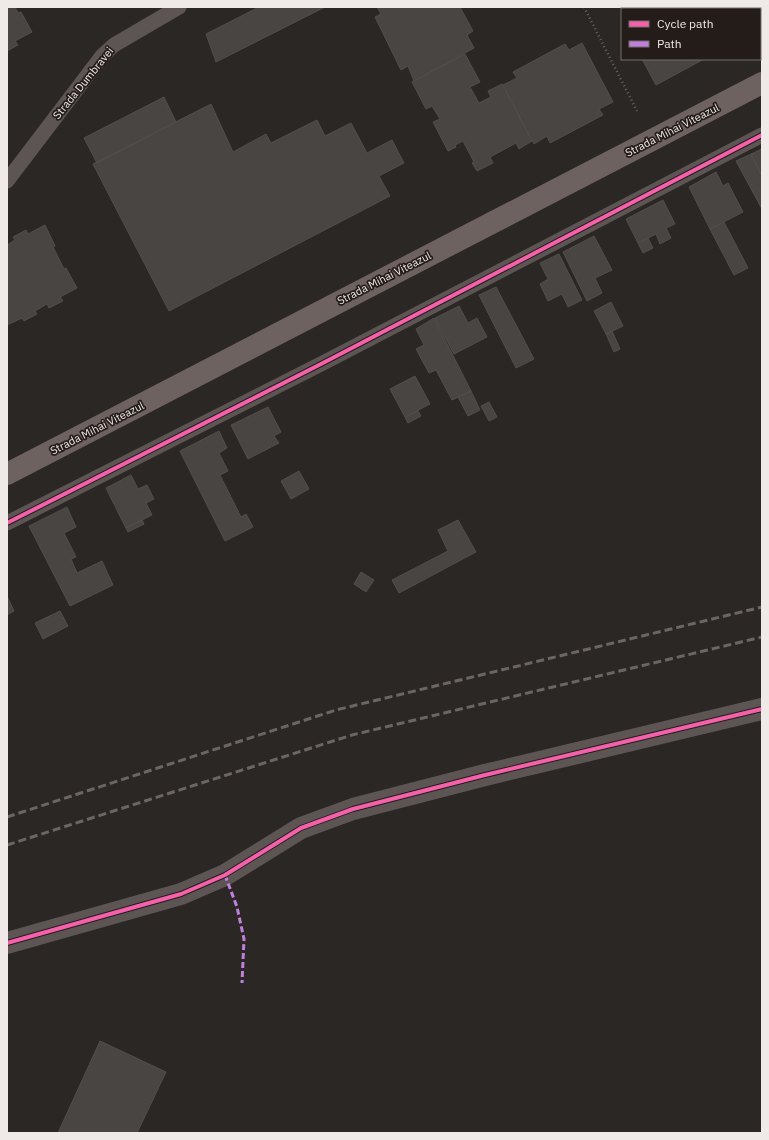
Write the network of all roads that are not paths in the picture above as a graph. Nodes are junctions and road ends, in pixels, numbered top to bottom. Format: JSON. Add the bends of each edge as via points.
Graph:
{"nodes":[{"id":1,"x":179,"y":7,"type":"edge"},
{"id":2,"x":762,"y":83,"type":"edge"},
{"id":3,"x":762,"y":135,"type":"edge"},
{"id":4,"x":7,"y":181,"type":"edge"},
{"id":5,"x":7,"y":474,"type":"edge"},
{"id":6,"x":7,"y":523,"type":"edge"},
{"id":7,"x":762,"y":709,"type":"edge"},
{"id":8,"x":7,"y":943,"type":"edge"}],
"edges":[{"from":1,"to":4,"type":"lane","name":"Strada Dumbravei","via":[[114,45],[102,56]]},
{"from":2,"to":5,"type":"highway","name":"Strada Mihai Viteazul"},
{"from":3,"to":6,"type":"lane","via":[[321,364]]},
{"from":7,"to":8,"type":"street","via":[[353,809],[301,828],[225,875],[181,894]]}]}
